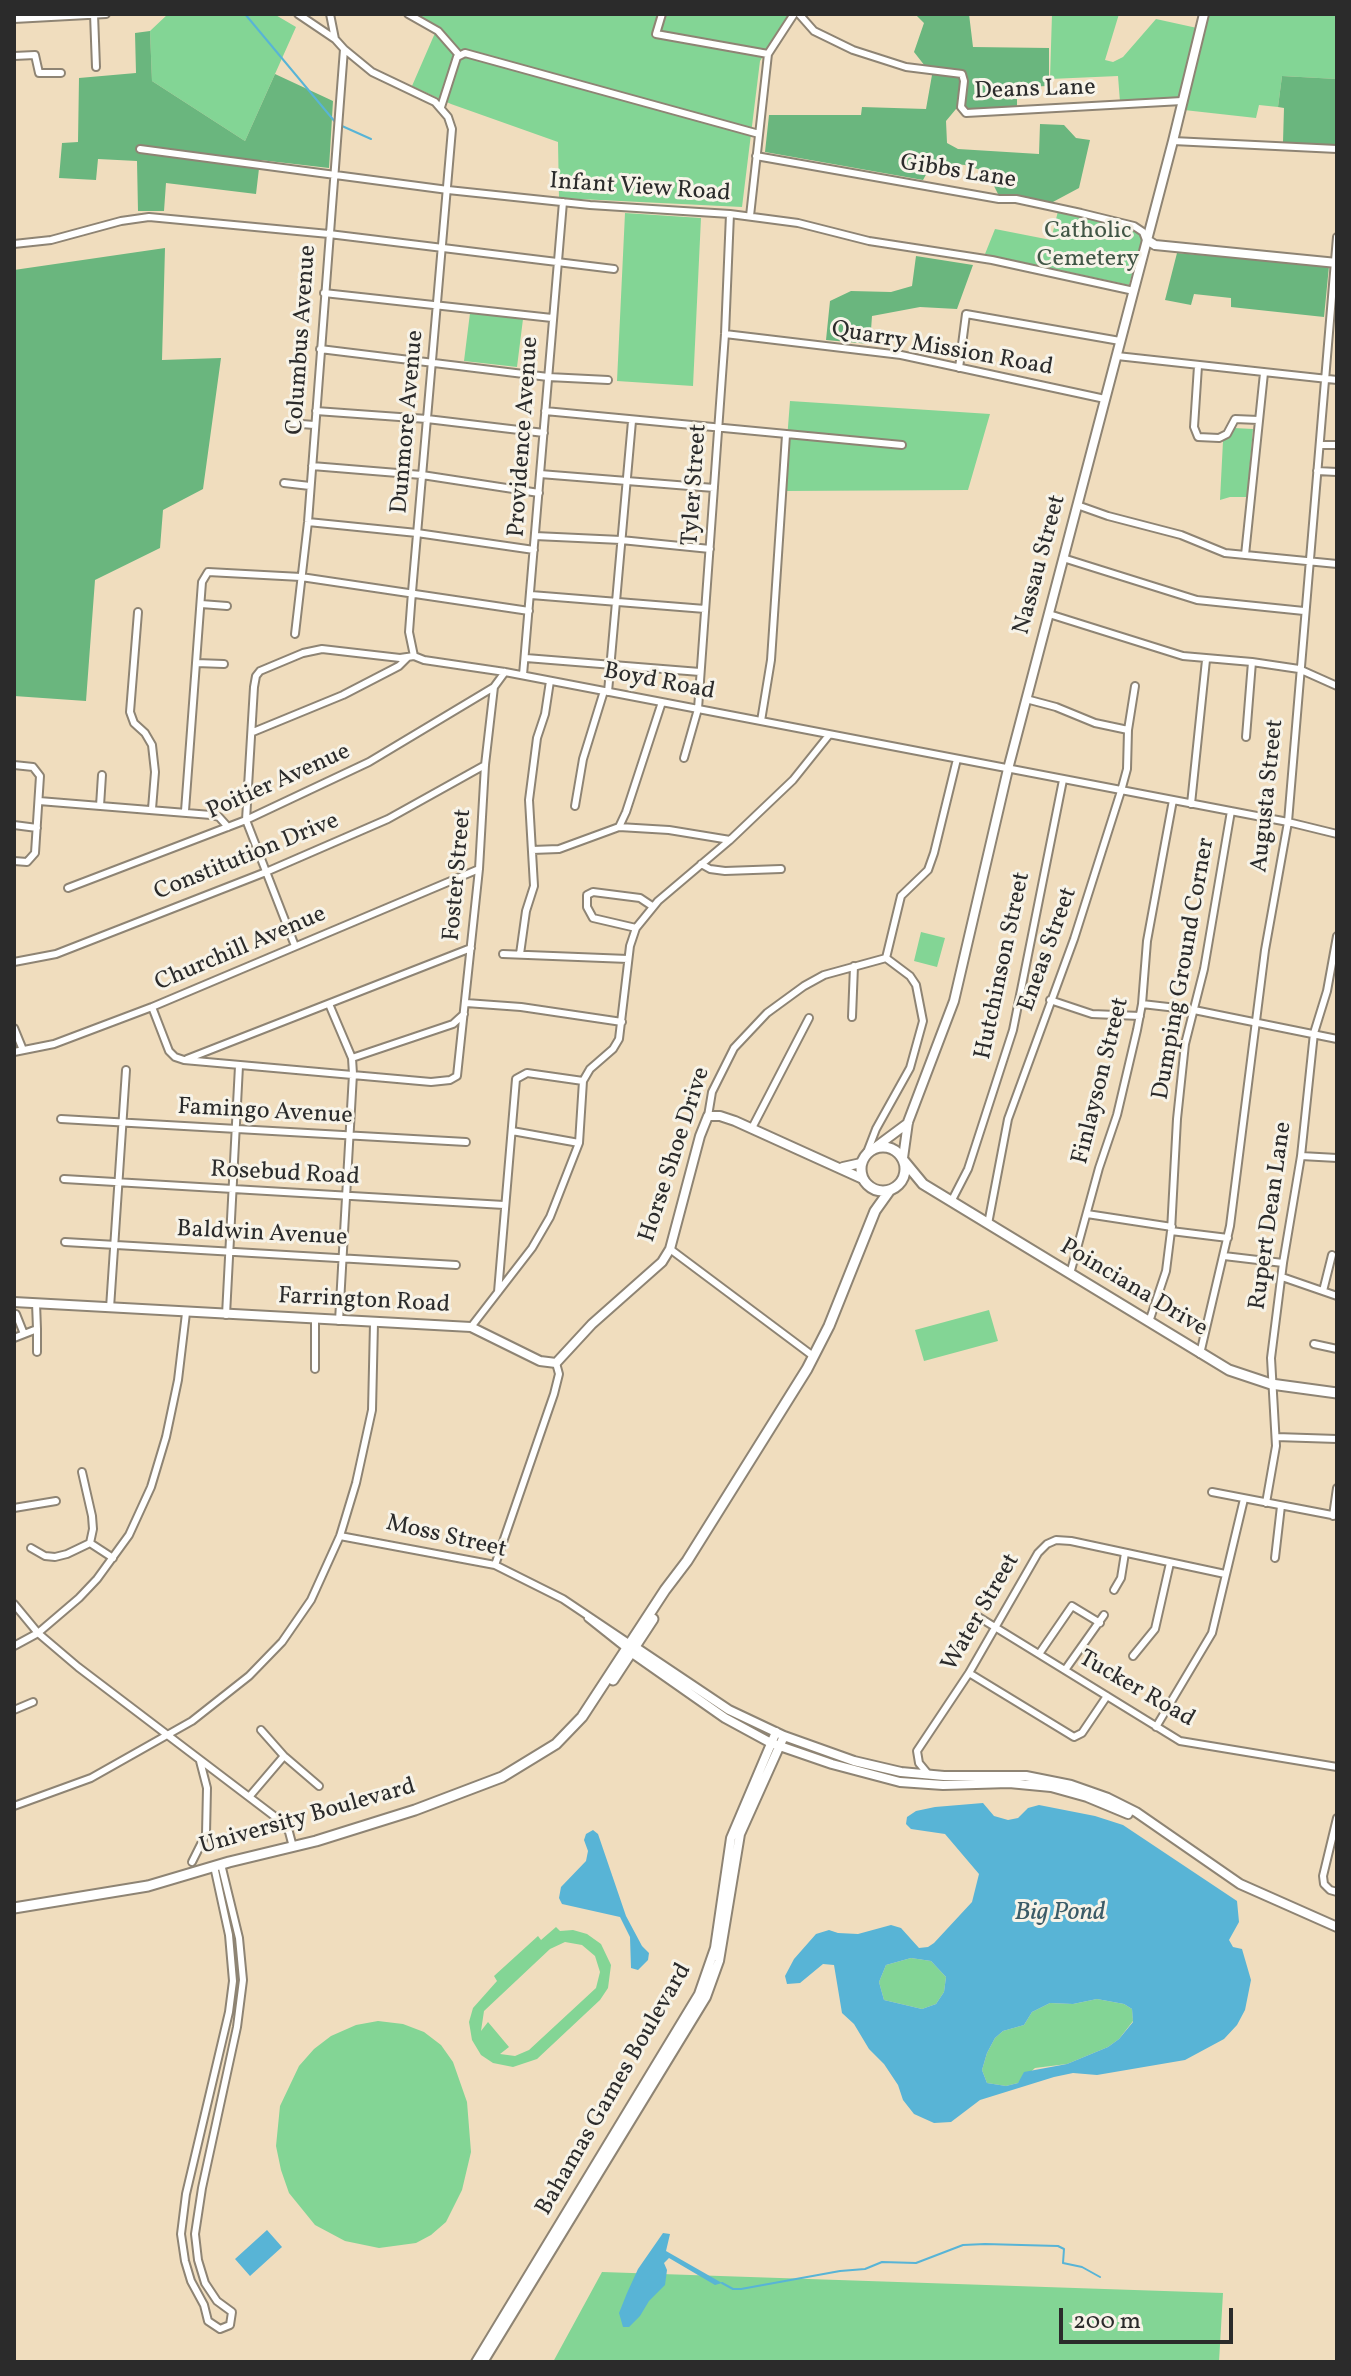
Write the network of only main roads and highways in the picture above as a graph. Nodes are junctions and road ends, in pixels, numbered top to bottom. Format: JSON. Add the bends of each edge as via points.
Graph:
{"nodes":[{"id":1,"x":1204,"y":14,"type":"edge"},
{"id":2,"x":1147,"y":240,"type":"junction"},
{"id":3,"x":1336,"y":263,"type":"edge"},
{"id":4,"x":908,"y":1122,"type":"junction"},
{"id":5,"x":867,"y":1156,"type":"junction"},
{"id":6,"x":903,"y":1159,"type":"junction"},
{"id":7,"x":842,"y":1167,"type":"junction"},
{"id":8,"x":863,"y":1179,"type":"junction"},
{"id":9,"x":902,"y":1182,"type":"junction"},
{"id":10,"x":923,"y":1184,"type":"junction"},
{"id":11,"x":873,"y":1189,"type":"junction"},
{"id":12,"x":890,"y":1190,"type":"junction"},
{"id":13,"x":875,"y":1211,"type":"junction"},
{"id":14,"x":14,"y":1302,"type":"edge"},
{"id":15,"x":471,"y":1327,"type":"joint"},
{"id":16,"x":1337,"y":1393,"type":"edge"},
{"id":17,"x":631,"y":1648,"type":"junction"},
{"id":18,"x":780,"y":1734,"type":"junction"},
{"id":19,"x":775,"y":1744,"type":"junction"},
{"id":20,"x":1144,"y":1819,"type":"junction"},
{"id":21,"x":729,"y":1867,"type":"junction"},
{"id":22,"x":14,"y":1908,"type":"edge"},
{"id":23,"x":1337,"y":1927,"type":"edge"},
{"id":24,"x":476,"y":2362,"type":"edge"},
{"id":25,"x":483,"y":2362,"type":"edge"}],
"edges":[{"from":1,"to":2,"type":"main road","name":"Nassau Street"},
{"from":2,"to":3,"type":"main road"},
{"from":2,"to":4,"type":"main road","name":"Nassau Street","via":[[1008,769],[954,1001]]},
{"from":4,"to":5,"type":"main road"},
{"from":4,"to":6,"type":"main road","name":"Nassau Street"},
{"from":5,"to":6,"type":"main road","via":[[888,1147]]},
{"from":5,"to":7,"type":"main road"},
{"from":5,"to":8,"type":"main road"},
{"from":6,"to":9,"type":"main road"},
{"from":6,"to":10,"type":"main road"},
{"from":7,"to":8,"type":"main road"},
{"from":7,"to":15,"type":"main road","name":"Horse Shoe Drive","via":[[727,1117],[708,1116],[670,1249],[655,1271],[592,1324],[556,1363],[540,1361]]},
{"from":8,"to":11,"type":"main road"},
{"from":9,"to":10,"type":"main road"},
{"from":9,"to":12,"type":"main road"},
{"from":10,"to":16,"type":"main road","name":"Poinciana Drive","via":[[1229,1370],[1271,1384]]},
{"from":11,"to":12,"type":"main road"},
{"from":11,"to":13,"type":"main road","name":"University Boulevard"},
{"from":12,"to":13,"type":"main road","name":"University Boulevard"},
{"from":13,"to":17,"type":"main road","name":"University Boulevard","via":[[813,1356]]},
{"from":14,"to":15,"type":"main road","name":"Farrington Road"},
{"from":17,"to":18,"type":"main road","via":[[729,1710]]},
{"from":17,"to":19,"type":"main road","via":[[725,1718]]},
{"from":17,"to":22,"type":"main road","name":"University Boulevard","via":[[604,1693],[556,1744],[502,1777],[415,1810],[148,1886]]},
{"from":18,"to":19,"type":"main road","name":"Bahamas Games Boulevard"},
{"from":18,"to":20,"type":"main road","via":[[868,1765],[928,1774],[1052,1780],[1108,1798]]},
{"from":19,"to":20,"type":"main road","via":[[900,1782],[1051,1787]]},
{"from":19,"to":21,"type":"main road","name":"Bahamas Games Boulevard","via":[[736,1823]]},
{"from":20,"to":23,"type":"main road","via":[[1240,1884]]},
{"from":21,"to":24,"type":"main road","name":"Bahamas Games Boulevard","via":[[716,1940],[699,1994]]},
{"from":21,"to":25,"type":"main road","name":"Bahamas Games Boulevard","via":[[719,1961],[706,1997]]}]}
